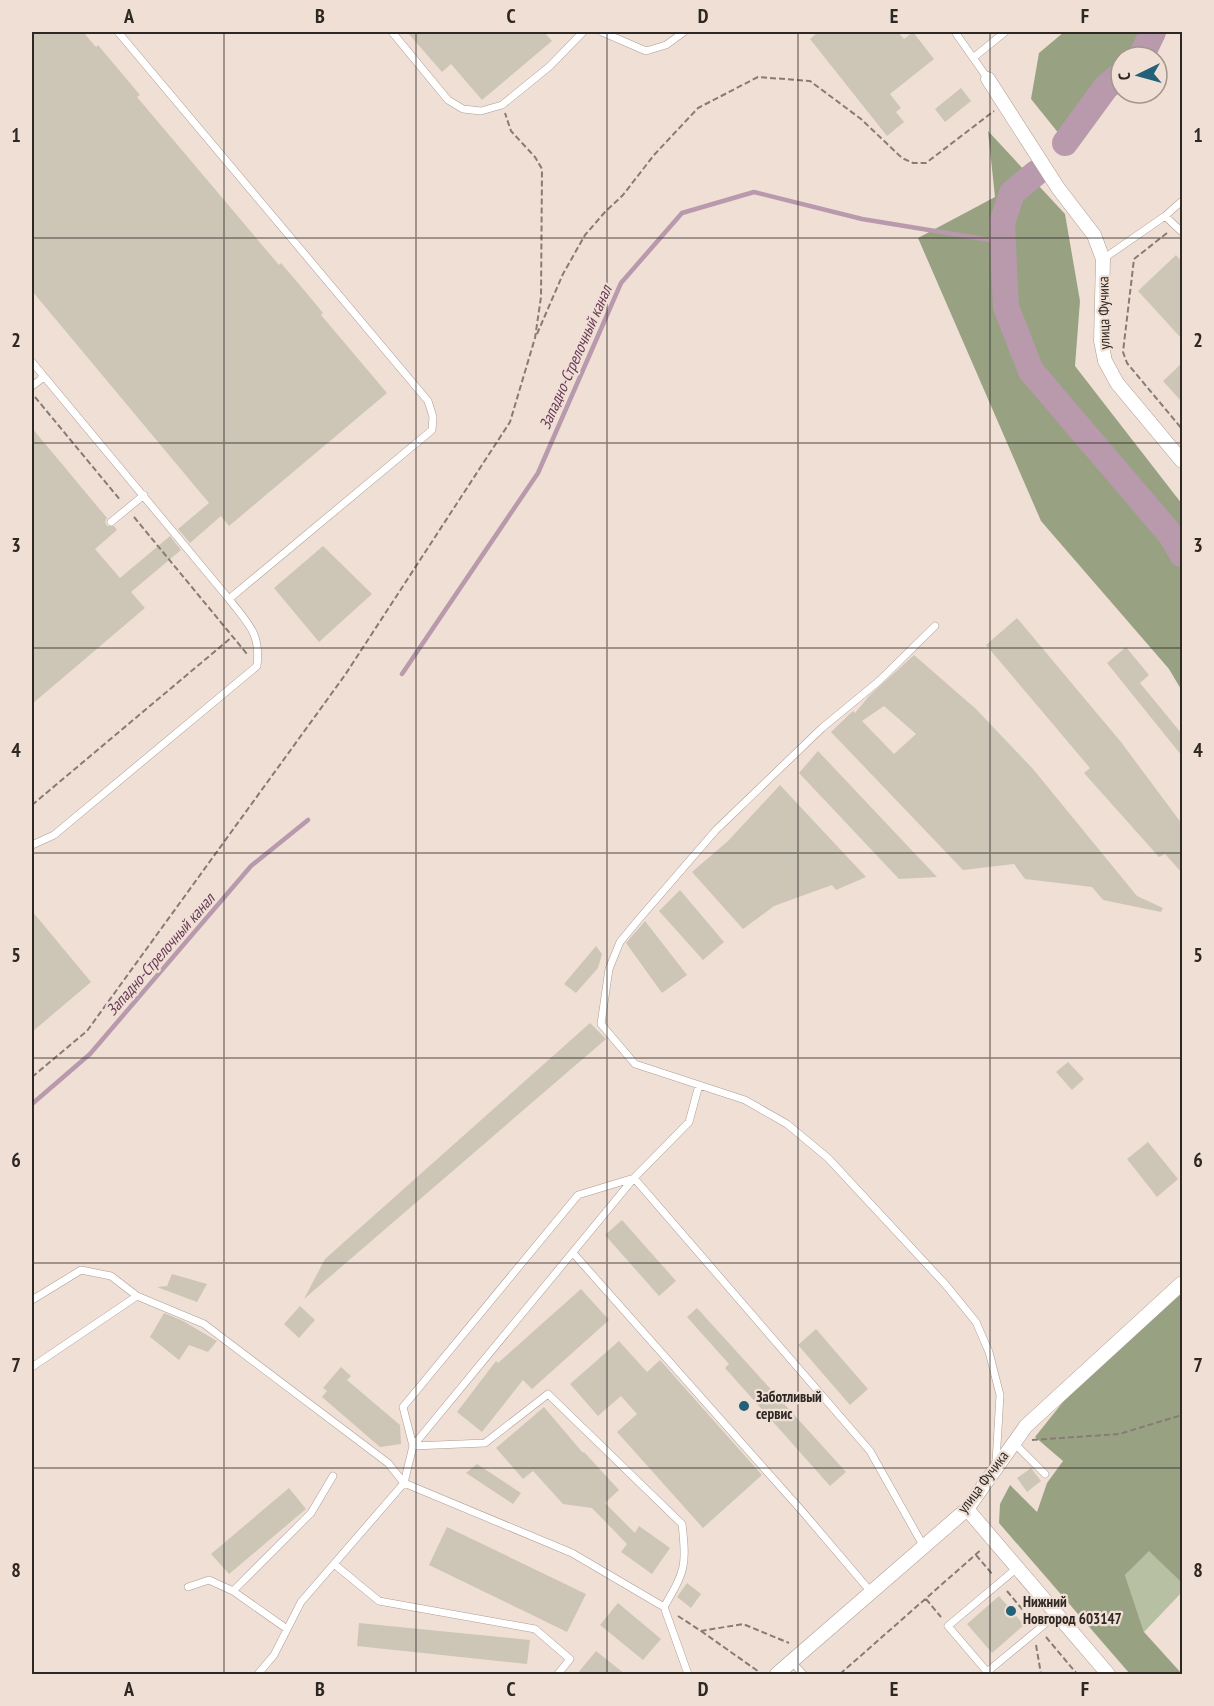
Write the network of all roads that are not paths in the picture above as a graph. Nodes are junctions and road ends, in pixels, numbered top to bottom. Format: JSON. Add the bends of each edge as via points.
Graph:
{"nodes":[{"id":1,"x":118,"y":32,"type":"edge"},
{"id":2,"x":392,"y":32,"type":"edge"},
{"id":3,"x":583,"y":32,"type":"edge"},
{"id":4,"x":602,"y":32,"type":"edge"},
{"id":5,"x":684,"y":32,"type":"edge"},
{"id":6,"x":955,"y":32,"type":"edge"},
{"id":7,"x":1005,"y":32,"type":"edge"},
{"id":8,"x":974,"y":58,"type":"junction"},
{"id":9,"x":988,"y":79,"type":"joint"},
{"id":10,"x":1181,"y":204,"type":"edge"},
{"id":11,"x":1165,"y":216,"type":"junction"},
{"id":12,"x":1182,"y":232,"type":"edge"},
{"id":13,"x":1103,"y":259,"type":"junction"},
{"id":14,"x":32,"y":362,"type":"edge"},
{"id":15,"x":44,"y":377,"type":"junction"},
{"id":16,"x":32,"y":386,"type":"edge"},
{"id":17,"x":1182,"y":461,"type":"edge"},
{"id":18,"x":144,"y":495,"type":"junction"},
{"id":19,"x":111,"y":522,"type":"dead end"},
{"id":20,"x":229,"y":599,"type":"junction"},
{"id":21,"x":935,"y":626,"type":"dead end"},
{"id":22,"x":32,"y":845,"type":"edge"},
{"id":23,"x":699,"y":1085,"type":"junction"},
{"id":24,"x":634,"y":1178,"type":"junction"},
{"id":25,"x":573,"y":1253,"type":"junction"},
{"id":26,"x":1182,"y":1283,"type":"edge"},
{"id":27,"x":137,"y":1296,"type":"junction"},
{"id":28,"x":32,"y":1300,"type":"edge"},
{"id":29,"x":32,"y":1367,"type":"edge"},
{"id":30,"x":1013,"y":1442,"type":"junction"},
{"id":31,"x":413,"y":1446,"type":"junction"},
{"id":32,"x":996,"y":1468,"type":"junction"},
{"id":33,"x":1045,"y":1474,"type":"dead end"},
{"id":34,"x":333,"y":1476,"type":"dead end"},
{"id":35,"x":404,"y":1483,"type":"junction"},
{"id":36,"x":967,"y":1509,"type":"junction"},
{"id":37,"x":924,"y":1547,"type":"junction"},
{"id":38,"x":334,"y":1564,"type":"junction"},
{"id":39,"x":1017,"y":1568,"type":"junction"},
{"id":40,"x":188,"y":1587,"type":"dead end"},
{"id":41,"x":233,"y":1591,"type":"junction"},
{"id":42,"x":871,"y":1592,"type":"junction"},
{"id":43,"x":664,"y":1607,"type":"junction"},
{"id":44,"x":1057,"y":1614,"type":"junction"},
{"id":45,"x":287,"y":1629,"type":"junction"},
{"id":46,"x":792,"y":1662,"type":"junction"},
{"id":47,"x":988,"y":1673,"type":"edge"},
{"id":48,"x":258,"y":1674,"type":"edge"},
{"id":49,"x":558,"y":1674,"type":"edge"},
{"id":50,"x":688,"y":1674,"type":"edge"},
{"id":51,"x":777,"y":1674,"type":"edge"},
{"id":52,"x":803,"y":1674,"type":"edge"},
{"id":53,"x":1108,"y":1674,"type":"edge"}],
"edges":[{"from":1,"to":20,"type":"lane","via":[[428,401],[434,417],[432,430]]},
{"from":2,"to":3,"type":"lane","via":[[448,100],[463,109],[481,111],[502,105],[550,66]]},
{"from":4,"to":5,"type":"lane","via":[[646,51],[666,45]]},
{"from":6,"to":8,"type":"lane"},
{"from":7,"to":8,"type":"lane"},
{"from":8,"to":9,"type":"lane"},
{"from":9,"to":13,"type":"street","name":"улица Фучика","via":[[1058,188],[1094,235]]},
{"from":10,"to":11,"type":"lane"},
{"from":11,"to":12,"type":"lane"},
{"from":11,"to":13,"type":"lane"},
{"from":13,"to":17,"type":"street","name":"улица Фучика","via":[[1101,340],[1105,361],[1117,383]]},
{"from":14,"to":15,"type":"lane"},
{"from":15,"to":16,"type":"lane"},
{"from":15,"to":18,"type":"lane"},
{"from":18,"to":19,"type":"lane"},
{"from":18,"to":20,"type":"lane"},
{"from":20,"to":22,"type":"lane","via":[[254,633],[259,648],[257,666],[54,835]]},
{"from":21,"to":23,"type":"lane","via":[[716,830],[620,942],[609,969],[602,1024],[635,1064]]},
{"from":23,"to":24,"type":"lane","via":[[689,1122]]},
{"from":23,"to":32,"type":"lane","via":[[745,1100],[787,1124],[828,1158],[976,1322],[989,1352],[999,1395]]},
{"from":24,"to":25,"type":"lane"},
{"from":24,"to":31,"type":"lane","via":[[578,1196],[562,1214],[404,1407]]},
{"from":24,"to":37,"type":"lane","via":[[870,1451]]},
{"from":25,"to":31,"type":"lane"},
{"from":25,"to":42,"type":"lane"},
{"from":26,"to":30,"type":"street","name":"улица Фучика"},
{"from":27,"to":28,"type":"lane","via":[[111,1276],[81,1270]]},
{"from":27,"to":29,"type":"lane"},
{"from":27,"to":35,"type":"lane","via":[[204,1324],[388,1463]]},
{"from":30,"to":32,"type":"street","name":"улица Фучика"},
{"from":30,"to":33,"type":"lane"},
{"from":31,"to":35,"type":"lane"},
{"from":31,"to":43,"type":"lane","via":[[484,1443],[548,1394],[682,1524],[682,1574]]},
{"from":32,"to":36,"type":"street","name":"улица Фучика"},
{"from":34,"to":41,"type":"lane","via":[[311,1513]]},
{"from":35,"to":38,"type":"lane"},
{"from":35,"to":43,"type":"lane","via":[[572,1553]]},
{"from":36,"to":37,"type":"street","name":"улица Фучика"},
{"from":36,"to":39,"type":"street"},
{"from":37,"to":42,"type":"street","name":"улица Фучика"},
{"from":38,"to":45,"type":"lane","via":[[301,1602]]},
{"from":38,"to":49,"type":"lane","via":[[380,1601],[536,1629],[570,1659]]},
{"from":39,"to":44,"type":"street"},
{"from":39,"to":47,"type":"lane","via":[[948,1626]]},
{"from":40,"to":41,"type":"lane","via":[[209,1580]]},
{"from":41,"to":45,"type":"lane"},
{"from":42,"to":46,"type":"street","name":"улица Фучика"},
{"from":43,"to":50,"type":"lane"},
{"from":44,"to":47,"type":"lane"},
{"from":44,"to":53,"type":"street"},
{"from":45,"to":48,"type":"lane","via":[[274,1655]]},
{"from":46,"to":51,"type":"street","name":"улица Фучика"},
{"from":46,"to":52,"type":"lane"}]}
